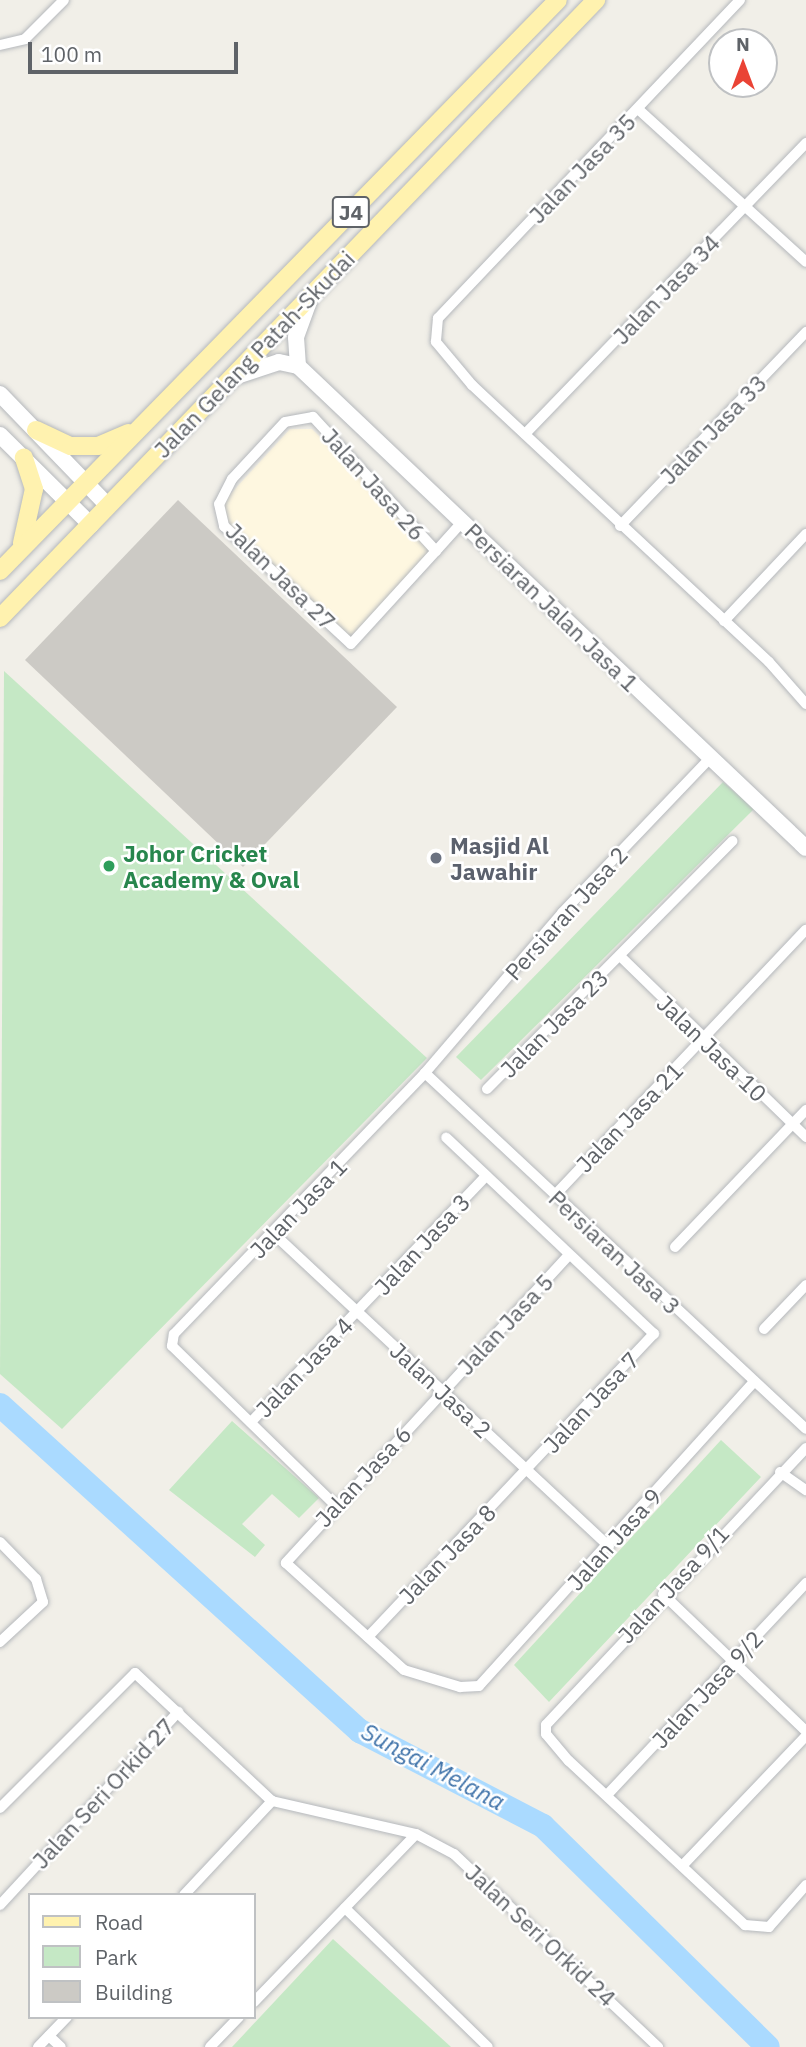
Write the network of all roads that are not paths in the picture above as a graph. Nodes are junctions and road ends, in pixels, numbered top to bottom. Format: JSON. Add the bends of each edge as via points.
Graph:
{"nodes":[{"id":1,"x":64,"y":0,"type":"edge"},
{"id":2,"x":558,"y":0,"type":"edge"},
{"id":3,"x":596,"y":0,"type":"edge"},
{"id":4,"x":740,"y":0,"type":"edge"},
{"id":5,"x":0,"y":45,"type":"edge"},
{"id":6,"x":638,"y":109,"type":"junction"},
{"id":7,"x":806,"y":143,"type":"edge"},
{"id":8,"x":747,"y":206,"type":"junction"},
{"id":9,"x":806,"y":262,"type":"edge"},
{"id":10,"x":314,"y":292,"type":"junction"},
{"id":11,"x":806,"y":332,"type":"edge"},
{"id":12,"x":298,"y":366,"type":"junction"},
{"id":13,"x":228,"y":380,"type":"junction"},
{"id":14,"x":0,"y":394,"type":"edge"},
{"id":15,"x":313,"y":417,"type":"joint"},
{"id":16,"x":143,"y":424,"type":"junction"},
{"id":17,"x":36,"y":430,"type":"junction"},
{"id":18,"x":524,"y":434,"type":"junction"},
{"id":19,"x":0,"y":435,"type":"edge"},
{"id":20,"x":24,"y":458,"type":"junction"},
{"id":21,"x":86,"y":482,"type":"junction"},
{"id":22,"x":66,"y":501,"type":"junction"},
{"id":23,"x":108,"y":506,"type":"junction"},
{"id":24,"x":463,"y":522,"type":"junction"},
{"id":25,"x":91,"y":525,"type":"junction"},
{"id":26,"x":620,"y":526,"type":"junction"},
{"id":27,"x":806,"y":534,"type":"edge"},
{"id":28,"x":20,"y":550,"type":"junction"},
{"id":29,"x":436,"y":551,"type":"junction"},
{"id":30,"x":0,"y":571,"type":"edge"},
{"id":31,"x":0,"y":618,"type":"edge"},
{"id":32,"x":724,"y":621,"type":"junction"},
{"id":33,"x":806,"y":704,"type":"edge"},
{"id":34,"x":711,"y":757,"type":"junction"},
{"id":35,"x":732,"y":841,"type":"dead end"},
{"id":36,"x":806,"y":848,"type":"edge"},
{"id":37,"x":806,"y":930,"type":"edge"},
{"id":38,"x":620,"y":957,"type":"junction"},
{"id":39,"x":703,"y":1040,"type":"junction"},
{"id":40,"x":425,"y":1073,"type":"junction"},
{"id":41,"x":487,"y":1089,"type":"dead end"},
{"id":42,"x":806,"y":1110,"type":"edge"},
{"id":43,"x":793,"y":1124,"type":"junction"},
{"id":44,"x":446,"y":1137,"type":"dead end"},
{"id":45,"x":806,"y":1137,"type":"edge"},
{"id":46,"x":486,"y":1176,"type":"junction"},
{"id":47,"x":555,"y":1195,"type":"junction"},
{"id":48,"x":274,"y":1234,"type":"junction"},
{"id":49,"x":675,"y":1247,"type":"dead end"},
{"id":50,"x":568,"y":1256,"type":"junction"},
{"id":51,"x":806,"y":1285,"type":"edge"},
{"id":52,"x":358,"y":1312,"type":"junction"},
{"id":53,"x":764,"y":1329,"type":"dead end"},
{"id":54,"x":754,"y":1382,"type":"junction"},
{"id":55,"x":443,"y":1392,"type":"junction"},
{"id":56,"x":251,"y":1422,"type":"junction"},
{"id":57,"x":806,"y":1429,"type":"edge"},
{"id":58,"x":806,"y":1448,"type":"edge"},
{"id":59,"x":527,"y":1470,"type":"junction"},
{"id":60,"x":780,"y":1472,"type":"junction"},
{"id":61,"x":806,"y":1490,"type":"edge"},
{"id":62,"x":335,"y":1505,"type":"junction"},
{"id":63,"x":0,"y":1542,"type":"edge"},
{"id":64,"x":609,"y":1546,"type":"junction"},
{"id":65,"x":806,"y":1583,"type":"edge"},
{"id":66,"x":663,"y":1594,"type":"junction"},
{"id":67,"x":368,"y":1637,"type":"junction"},
{"id":68,"x":0,"y":1642,"type":"edge"},
{"id":69,"x":732,"y":1661,"type":"junction"},
{"id":70,"x":178,"y":1712,"type":"junction"},
{"id":71,"x":806,"y":1731,"type":"edge"},
{"id":72,"x":806,"y":1736,"type":"edge"},
{"id":73,"x":607,"y":1795,"type":"junction"},
{"id":74,"x":272,"y":1801,"type":"junction"},
{"id":75,"x":0,"y":1808,"type":"edge"},
{"id":76,"x":416,"y":1834,"type":"junction"},
{"id":77,"x":683,"y":1865,"type":"junction"},
{"id":78,"x":806,"y":1885,"type":"edge"},
{"id":79,"x":186,"y":1893,"type":"edge"},
{"id":80,"x":0,"y":1905,"type":"edge"},
{"id":81,"x":345,"y":1909,"type":"junction"},
{"id":82,"x":256,"y":2000,"type":"edge"},
{"id":83,"x":65,"y":2019,"type":"edge"},
{"id":84,"x":237,"y":2019,"type":"edge"},
{"id":85,"x":48,"y":2036,"type":"junction"},
{"id":86,"x":38,"y":2047,"type":"edge"},
{"id":87,"x":61,"y":2047,"type":"edge"},
{"id":88,"x":210,"y":2047,"type":"edge"},
{"id":89,"x":488,"y":2047,"type":"edge"},
{"id":90,"x":658,"y":2047,"type":"edge"}],
"edges":[{"from":1,"to":5,"type":"street","via":[[25,39]]},
{"from":2,"to":16,"type":"main road","name":"Jalan Gelang Patah-Skudai","number":"J4"},
{"from":3,"to":10,"type":"main road","name":"Jalan Gelang Patah-Skudai","number":"J4"},
{"from":4,"to":6,"type":"street","name":"Jalan Jasa 35"},
{"from":6,"to":8,"type":"street"},
{"from":6,"to":18,"type":"street","name":"Jalan Jasa 35","via":[[438,318],[438,350]]},
{"from":7,"to":8,"type":"street","name":"Jalan Jasa 34"},
{"from":8,"to":9,"type":"street"},
{"from":8,"to":18,"type":"street","name":"Jalan Jasa 34"},
{"from":10,"to":12,"type":"street","via":[[296,337]]},
{"from":10,"to":13,"type":"main road","name":"Jalan Gelang Patah-Skudai","number":"J4"},
{"from":11,"to":26,"type":"street","name":"Jalan Jasa 33"},
{"from":12,"to":13,"type":"street","via":[[279,362]]},
{"from":12,"to":24,"type":"street","name":"Persiaran Jalan Jasa 1"},
{"from":13,"to":23,"type":"main road","name":"Jalan Gelang Patah-Skudai","number":"J4"},
{"from":14,"to":17,"type":"street"},
{"from":15,"to":29,"type":"street","name":"Jalan Jasa 26"},
{"from":15,"to":29,"type":"street","name":"Jalan Jasa 27","via":[[285,422],[232,479],[219,504],[224,526],[351,644]]},
{"from":16,"to":17,"type":"main road","via":[[98,446],[71,446]]},
{"from":16,"to":21,"type":"main road","name":"Jalan Gelang Patah-Skudai","number":"J4"},
{"from":17,"to":21,"type":"street"},
{"from":18,"to":26,"type":"street"},
{"from":19,"to":20,"type":"street"},
{"from":20,"to":22,"type":"street"},
{"from":20,"to":28,"type":"main road","via":[[34,489]]},
{"from":21,"to":22,"type":"main road","name":"Jalan Gelang Patah-Skudai","number":"J4"},
{"from":21,"to":23,"type":"street"},
{"from":22,"to":25,"type":"street"},
{"from":22,"to":28,"type":"main road","name":"Jalan Gelang Patah-Skudai","number":"J4"},
{"from":23,"to":25,"type":"main road","name":"Jalan Gelang Patah-Skudai","number":"J4"},
{"from":24,"to":29,"type":"street"},
{"from":24,"to":34,"type":"street","name":"Persiaran Jalan Jasa 1"},
{"from":25,"to":31,"type":"main road","name":"Jalan Gelang Patah-Skudai","number":"J4"},
{"from":26,"to":32,"type":"street"},
{"from":27,"to":32,"type":"street"},
{"from":28,"to":30,"type":"main road","name":"Jalan Gelang Patah-Skudai","number":"J4"},
{"from":32,"to":33,"type":"street"},
{"from":34,"to":36,"type":"street","name":"Persiaran Jalan Jasa 1"},
{"from":34,"to":40,"type":"street","name":"Persiaran Jasa 2","via":[[562,913]]},
{"from":35,"to":38,"type":"street","name":"Jalan Jasa 23"},
{"from":37,"to":39,"type":"street","name":"Jalan Jasa 21"},
{"from":38,"to":39,"type":"street","name":"Jalan Jasa 10"},
{"from":38,"to":41,"type":"street","name":"Jalan Jasa 23"},
{"from":39,"to":43,"type":"street","name":"Jalan Jasa 10"},
{"from":39,"to":47,"type":"street","name":"Jalan Jasa 21"},
{"from":40,"to":47,"type":"street","name":"Persiaran Jasa 3"},
{"from":40,"to":48,"type":"street","name":"Jalan Jasa 1"},
{"from":42,"to":43,"type":"street"},
{"from":43,"to":45,"type":"street","name":"Jalan Jasa 10"},
{"from":43,"to":49,"type":"street"},
{"from":44,"to":46,"type":"street"},
{"from":46,"to":50,"type":"street"},
{"from":46,"to":52,"type":"street","name":"Jalan Jasa 3"},
{"from":47,"to":54,"type":"street","name":"Persiaran Jasa 3"},
{"from":48,"to":52,"type":"street","name":"Jalan Jasa 2"},
{"from":48,"to":56,"type":"street","name":"Jalan Jasa 1","via":[[171,1341]]},
{"from":50,"to":55,"type":"street","name":"Jalan Jasa 5"},
{"from":50,"to":59,"type":"street","name":"Jalan Jasa 7","via":[[654,1334]]},
{"from":51,"to":53,"type":"street"},
{"from":52,"to":55,"type":"street","name":"Jalan Jasa 2"},
{"from":52,"to":56,"type":"street","name":"Jalan Jasa 4"},
{"from":54,"to":57,"type":"street","name":"Persiaran Jasa 3"},
{"from":54,"to":64,"type":"street","name":"Jalan Jasa 9"},
{"from":55,"to":59,"type":"street","name":"Jalan Jasa 2"},
{"from":55,"to":62,"type":"street","name":"Jalan Jasa 6"},
{"from":56,"to":62,"type":"street"},
{"from":58,"to":60,"type":"street","name":"Jalan Jasa 9/1"},
{"from":59,"to":64,"type":"street","name":"Jalan Jasa 2"},
{"from":59,"to":67,"type":"street","name":"Jalan Jasa 8"},
{"from":60,"to":61,"type":"street"},
{"from":60,"to":66,"type":"street","name":"Jalan Jasa 9/1"},
{"from":62,"to":67,"type":"street","name":"Jalan Jasa 6","via":[[286,1563]]},
{"from":63,"to":68,"type":"street","via":[[36,1579],[43,1602]]},
{"from":64,"to":67,"type":"street","name":"Jalan Jasa 9","via":[[479,1686],[469,1688],[404,1670]]},
{"from":65,"to":69,"type":"street","name":"Jalan Jasa 9/2"},
{"from":66,"to":69,"type":"street"},
{"from":66,"to":73,"type":"street","name":"Jalan Jasa 9/1","via":[[546,1725],[546,1734]]},
{"from":69,"to":71,"type":"street"},
{"from":69,"to":73,"type":"street","name":"Jalan Jasa 9/2"},
{"from":70,"to":74,"type":"street"},
{"from":70,"to":75,"type":"street","via":[[141,1676],[129,1674]]},
{"from":70,"to":80,"type":"street","name":"Jalan Seri Orkid 27"},
{"from":72,"to":77,"type":"street"},
{"from":73,"to":77,"type":"street"},
{"from":74,"to":76,"type":"street"},
{"from":74,"to":79,"type":"street"},
{"from":76,"to":81,"type":"street"},
{"from":76,"to":90,"type":"street","name":"Jalan Seri Orkid 24","via":[[491,1884]]},
{"from":77,"to":78,"type":"street","via":[[745,1925],[755,1928],[769,1927]]},
{"from":81,"to":82,"type":"street"},
{"from":81,"to":89,"type":"street"},
{"from":83,"to":85,"type":"street"},
{"from":84,"to":88,"type":"street"},
{"from":85,"to":86,"type":"street"},
{"from":85,"to":87,"type":"street"}]}
